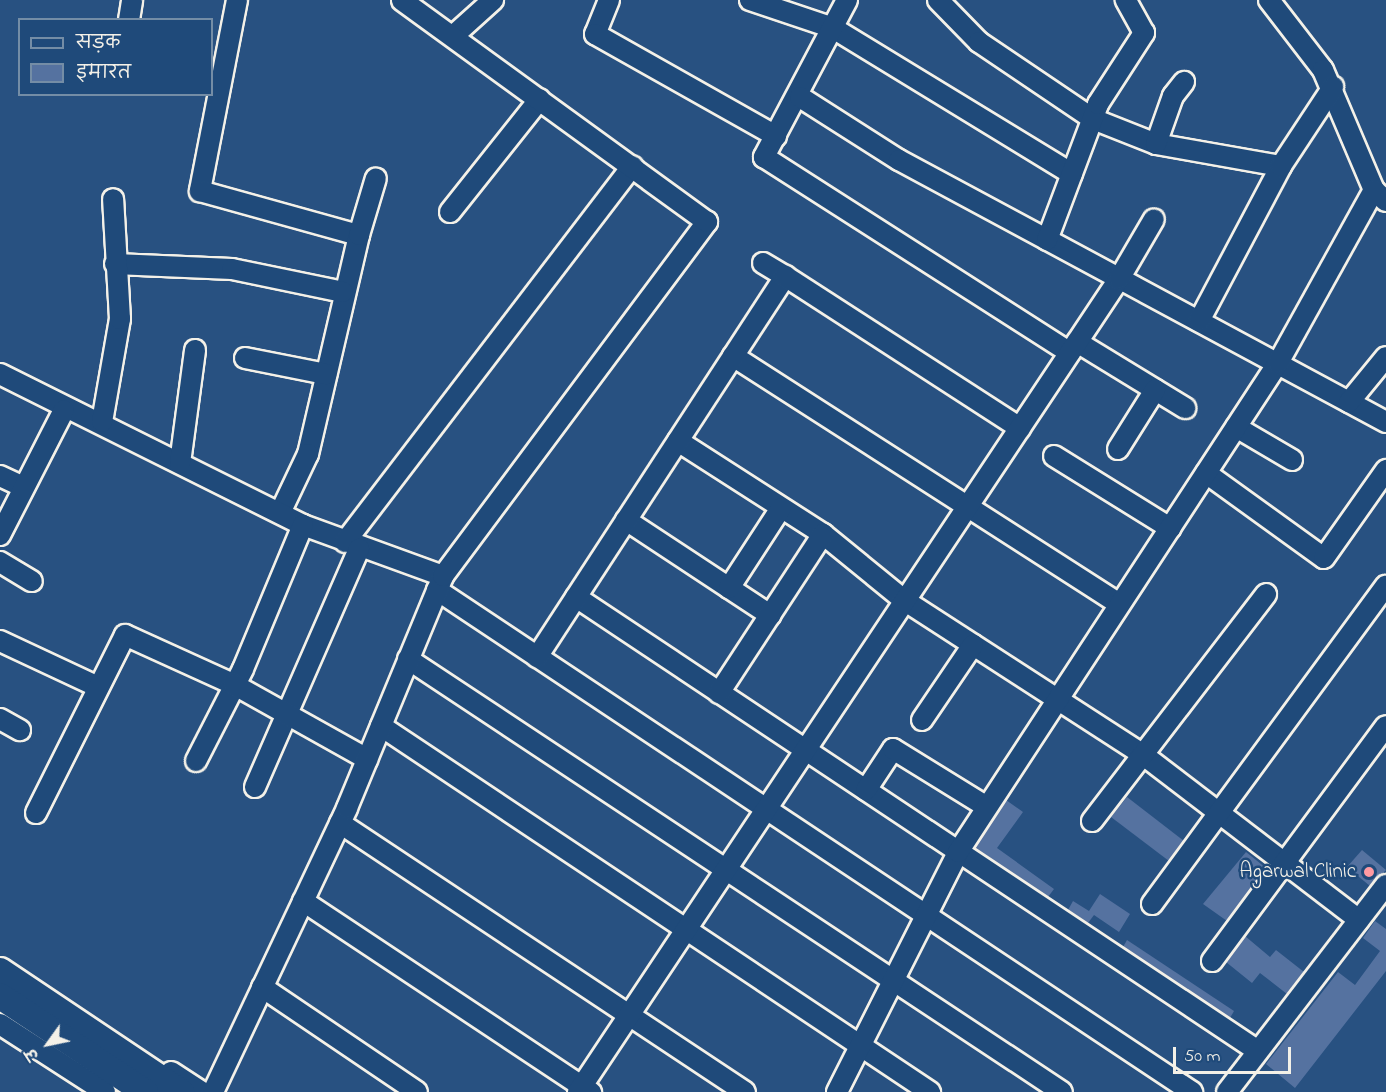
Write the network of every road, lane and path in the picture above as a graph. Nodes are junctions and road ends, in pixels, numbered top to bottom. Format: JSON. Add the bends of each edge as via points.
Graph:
{"nodes":[{"id":1,"x":132,"y":0,"type":"edge"},
{"id":2,"x":237,"y":0,"type":"edge"},
{"id":3,"x":402,"y":0,"type":"edge"},
{"id":4,"x":493,"y":0,"type":"edge"},
{"id":5,"x":609,"y":0,"type":"edge"},
{"id":6,"x":750,"y":0,"type":"edge"},
{"id":7,"x":847,"y":0,"type":"edge"},
{"id":8,"x":938,"y":0,"type":"edge"},
{"id":9,"x":1126,"y":0,"type":"edge"},
{"id":10,"x":1269,"y":0,"type":"edge"},
{"id":11,"x":129,"y":18,"type":"edge"},
{"id":12,"x":833,"y":28,"type":"junction"},
{"id":13,"x":453,"y":36,"type":"junction"},
{"id":14,"x":1184,"y":82,"type":"dead end"},
{"id":15,"x":1333,"y":87,"type":"junction"},
{"id":16,"x":800,"y":97,"type":"junction"},
{"id":17,"x":540,"y":99,"type":"junction"},
{"id":18,"x":1093,"y":119,"type":"junction"},
{"id":19,"x":776,"y":136,"type":"junction"},
{"id":20,"x":1156,"y":144,"type":"junction"},
{"id":21,"x":632,"y":166,"type":"junction"},
{"id":22,"x":1281,"y":166,"type":"junction"},
{"id":23,"x":1072,"y":174,"type":"junction"},
{"id":24,"x":376,"y":178,"type":"dead end"},
{"id":25,"x":1380,"y":195,"type":"edge"},
{"id":26,"x":113,"y":199,"type":"dead end"},
{"id":27,"x":450,"y":212,"type":"dead end"},
{"id":28,"x":1154,"y":219,"type":"dead end"},
{"id":29,"x":358,"y":235,"type":"junction"},
{"id":30,"x":1047,"y":240,"type":"junction"},
{"id":31,"x":763,"y":263,"type":"dead end"},
{"id":32,"x":115,"y":264,"type":"junction"},
{"id":33,"x":785,"y":276,"type":"junction"},
{"id":34,"x":1119,"y":279,"type":"junction"},
{"id":35,"x":343,"y":292,"type":"junction"},
{"id":36,"x":1199,"y":321,"type":"junction"},
{"id":37,"x":1074,"y":347,"type":"junction"},
{"id":38,"x":195,"y":350,"type":"dead end"},
{"id":39,"x":733,"y":356,"type":"junction"},
{"id":40,"x":1386,"y":357,"type":"edge"},
{"id":41,"x":245,"y":358,"type":"dead end"},
{"id":42,"x":1278,"y":363,"type":"junction"},
{"id":43,"x":0,"y":374,"type":"edge"},
{"id":44,"x":326,"y":374,"type":"junction"},
{"id":45,"x":1155,"y":390,"type":"junction"},
{"id":46,"x":1349,"y":402,"type":"junction"},
{"id":47,"x":1185,"y":408,"type":"dead end"},
{"id":48,"x":64,"y":410,"type":"junction"},
{"id":49,"x":102,"y":422,"type":"junction"},
{"id":50,"x":1386,"y":422,"type":"edge"},
{"id":51,"x":1236,"y":427,"type":"junction"},
{"id":52,"x":1020,"y":428,"type":"junction"},
{"id":53,"x":678,"y":441,"type":"junction"},
{"id":54,"x":1118,"y":449,"type":"dead end"},
{"id":55,"x":1054,"y":456,"type":"dead end"},
{"id":56,"x":1292,"y":460,"type":"dead end"},
{"id":57,"x":180,"y":463,"type":"junction"},
{"id":58,"x":1386,"y":470,"type":"edge"},
{"id":59,"x":1206,"y":473,"type":"junction"},
{"id":60,"x":0,"y":476,"type":"edge"},
{"id":61,"x":24,"y":488,"type":"junction"},
{"id":62,"x":781,"y":507,"type":"junction"},
{"id":63,"x":968,"y":507,"type":"junction"},
{"id":64,"x":280,"y":513,"type":"junction"},
{"id":65,"x":626,"y":520,"type":"junction"},
{"id":66,"x":303,"y":525,"type":"junction"},
{"id":67,"x":1170,"y":528,"type":"junction"},
{"id":68,"x":823,"y":534,"type":"junction"},
{"id":69,"x":0,"y":535,"type":"edge"},
{"id":70,"x":352,"y":546,"type":"junction"},
{"id":71,"x":0,"y":562,"type":"edge"},
{"id":72,"x":32,"y":581,"type":"dead end"},
{"id":73,"x":440,"y":583,"type":"junction"},
{"id":74,"x":1386,"y":586,"type":"edge"},
{"id":75,"x":729,"y":588,"type":"junction"},
{"id":76,"x":1266,"y":594,"type":"dead end"},
{"id":77,"x":576,"y":597,"type":"junction"},
{"id":78,"x":904,"y":600,"type":"junction"},
{"id":79,"x":1119,"y":604,"type":"junction"},
{"id":80,"x":770,"y":615,"type":"junction"},
{"id":81,"x":0,"y":641,"type":"edge"},
{"id":82,"x":973,"y":645,"type":"junction"},
{"id":83,"x":537,"y":657,"type":"junction"},
{"id":84,"x":408,"y":659,"type":"junction"},
{"id":85,"x":233,"y":684,"type":"junction"},
{"id":86,"x":98,"y":687,"type":"junction"},
{"id":87,"x":719,"y":693,"type":"junction"},
{"id":88,"x":1057,"y":700,"type":"junction"},
{"id":89,"x":289,"y":714,"type":"junction"},
{"id":90,"x":0,"y":719,"type":"edge"},
{"id":91,"x":922,"y":720,"type":"dead end"},
{"id":92,"x":381,"y":726,"type":"junction"},
{"id":93,"x":1386,"y":726,"type":"edge"},
{"id":94,"x":20,"y":729,"type":"dead end"},
{"id":95,"x":806,"y":750,"type":"junction"},
{"id":96,"x":1142,"y":754,"type":"junction"},
{"id":97,"x":367,"y":759,"type":"junction"},
{"id":98,"x":196,"y":760,"type":"dead end"},
{"id":99,"x":255,"y":787,"type":"dead end"},
{"id":100,"x":866,"y":790,"type":"junction"},
{"id":101,"x":987,"y":807,"type":"junction"},
{"id":102,"x":766,"y":809,"type":"junction"},
{"id":103,"x":1216,"y":811,"type":"junction"},
{"id":104,"x":36,"y":813,"type":"dead end"},
{"id":105,"x":1092,"y":821,"type":"dead end"},
{"id":106,"x":340,"y":823,"type":"junction"},
{"id":107,"x":958,"y":852,"type":"junction"},
{"id":108,"x":1286,"y":864,"type":"junction"},
{"id":109,"x":726,"y":869,"type":"junction"},
{"id":110,"x":1386,"y":885,"type":"edge"},
{"id":111,"x":303,"y":901,"type":"junction"},
{"id":112,"x":1152,"y":904,"type":"dead end"},
{"id":113,"x":926,"y":915,"type":"junction"},
{"id":114,"x":1359,"y":920,"type":"junction"},
{"id":115,"x":686,"y":929,"type":"junction"},
{"id":116,"x":0,"y":961,"type":"edge"},
{"id":117,"x":1212,"y":962,"type":"dead end"},
{"id":118,"x":0,"y":972,"type":"edge"},
{"id":119,"x":893,"y":980,"type":"junction"},
{"id":120,"x":262,"y":987,"type":"junction"},
{"id":121,"x":0,"y":996,"type":"edge"},
{"id":122,"x":629,"y":1015,"type":"junction"},
{"id":123,"x":0,"y":1024,"type":"edge"},
{"id":124,"x":860,"y":1046,"type":"junction"},
{"id":125,"x":1258,"y":1051,"type":"junction"},
{"id":126,"x":584,"y":1090,"type":"edge"},
{"id":127,"x":105,"y":1092,"type":"edge"},
{"id":128,"x":145,"y":1092,"type":"edge"},
{"id":129,"x":182,"y":1092,"type":"edge"},
{"id":130,"x":202,"y":1092,"type":"edge"},
{"id":131,"x":213,"y":1092,"type":"edge"},
{"id":132,"x":417,"y":1092,"type":"edge"},
{"id":133,"x":745,"y":1092,"type":"edge"},
{"id":134,"x":837,"y":1092,"type":"edge"},
{"id":135,"x":930,"y":1092,"type":"edge"},
{"id":136,"x":1062,"y":1092,"type":"edge"},
{"id":137,"x":1192,"y":1092,"type":"edge"},
{"id":138,"x":1227,"y":1092,"type":"edge"}],
"edges":[{"from":1,"to":11,"type":"street"},
{"from":2,"to":29,"type":"street","via":[[200,191]]},
{"from":3,"to":13,"type":"street"},
{"from":4,"to":13,"type":"street"},
{"from":5,"to":19,"type":"street","via":[[595,34]]},
{"from":6,"to":12,"type":"street"},
{"from":7,"to":12,"type":"street"},
{"from":8,"to":18,"type":"street","via":[[980,42]]},
{"from":9,"to":18,"type":"street","via":[[1144,33]]},
{"from":10,"to":15,"type":"street"},
{"from":12,"to":16,"type":"street"},
{"from":12,"to":23,"type":"street"},
{"from":13,"to":17,"type":"street"},
{"from":14,"to":20,"type":"street","via":[[1173,96]]},
{"from":15,"to":22,"type":"street"},
{"from":15,"to":25,"type":"street"},
{"from":16,"to":19,"type":"street"},
{"from":16,"to":30,"type":"street","via":[[899,160]]},
{"from":17,"to":21,"type":"street"},
{"from":17,"to":27,"type":"street"},
{"from":18,"to":20,"type":"street"},
{"from":18,"to":23,"type":"street"},
{"from":19,"to":37,"type":"street","via":[[765,152],[768,162]]},
{"from":20,"to":22,"type":"street"},
{"from":21,"to":70,"type":"street"},
{"from":21,"to":73,"type":"street","via":[[707,222]]},
{"from":22,"to":36,"type":"street"},
{"from":23,"to":30,"type":"street"},
{"from":24,"to":29,"type":"street"},
{"from":25,"to":42,"type":"street"},
{"from":26,"to":32,"type":"street"},
{"from":28,"to":34,"type":"street"},
{"from":29,"to":35,"type":"street"},
{"from":30,"to":34,"type":"street"},
{"from":31,"to":33,"type":"street"},
{"from":32,"to":35,"type":"street","via":[[232,269]]},
{"from":32,"to":49,"type":"street","via":[[120,319]]},
{"from":33,"to":39,"type":"street"},
{"from":33,"to":52,"type":"street"},
{"from":34,"to":36,"type":"street"},
{"from":34,"to":37,"type":"street"},
{"from":35,"to":44,"type":"street"},
{"from":36,"to":42,"type":"street"},
{"from":37,"to":45,"type":"street"},
{"from":37,"to":52,"type":"street"},
{"from":38,"to":57,"type":"street"},
{"from":39,"to":53,"type":"street"},
{"from":39,"to":63,"type":"street"},
{"from":40,"to":46,"type":"street"},
{"from":41,"to":44,"type":"street"},
{"from":42,"to":46,"type":"street"},
{"from":42,"to":51,"type":"street"},
{"from":43,"to":48,"type":"street"},
{"from":44,"to":64,"type":"street","via":[[308,454]]},
{"from":45,"to":47,"type":"street"},
{"from":45,"to":54,"type":"street"},
{"from":46,"to":50,"type":"street"},
{"from":48,"to":49,"type":"street"},
{"from":48,"to":61,"type":"street"},
{"from":49,"to":57,"type":"street"},
{"from":51,"to":56,"type":"street"},
{"from":51,"to":59,"type":"street"},
{"from":52,"to":63,"type":"street"},
{"from":53,"to":62,"type":"street"},
{"from":53,"to":65,"type":"street"},
{"from":55,"to":67,"type":"street"},
{"from":57,"to":64,"type":"street"},
{"from":58,"to":59,"type":"street","via":[[1324,558]]},
{"from":59,"to":67,"type":"street"},
{"from":60,"to":61,"type":"street"},
{"from":61,"to":69,"type":"street"},
{"from":62,"to":68,"type":"street"},
{"from":62,"to":75,"type":"street"},
{"from":63,"to":78,"type":"street"},
{"from":63,"to":79,"type":"street"},
{"from":64,"to":66,"type":"street"},
{"from":65,"to":75,"type":"street"},
{"from":65,"to":77,"type":"street"},
{"from":66,"to":70,"type":"street"},
{"from":66,"to":85,"type":"street"},
{"from":67,"to":79,"type":"street"},
{"from":68,"to":78,"type":"street"},
{"from":68,"to":80,"type":"street"},
{"from":70,"to":73,"type":"street"},
{"from":70,"to":89,"type":"street"},
{"from":71,"to":72,"type":"street"},
{"from":73,"to":83,"type":"street"},
{"from":73,"to":84,"type":"street"},
{"from":74,"to":103,"type":"street"},
{"from":75,"to":80,"type":"street"},
{"from":76,"to":96,"type":"street"},
{"from":77,"to":83,"type":"street"},
{"from":77,"to":87,"type":"street"},
{"from":78,"to":82,"type":"street"},
{"from":78,"to":95,"type":"street"},
{"from":79,"to":88,"type":"street"},
{"from":80,"to":87,"type":"street"},
{"from":81,"to":86,"type":"street"},
{"from":82,"to":88,"type":"street"},
{"from":82,"to":91,"type":"street"},
{"from":83,"to":102,"type":"street"},
{"from":84,"to":92,"type":"street"},
{"from":84,"to":109,"type":"street"},
{"from":85,"to":86,"type":"street","via":[[125,635]]},
{"from":85,"to":89,"type":"street"},
{"from":85,"to":98,"type":"street"},
{"from":86,"to":104,"type":"street"},
{"from":87,"to":95,"type":"street"},
{"from":88,"to":96,"type":"street"},
{"from":88,"to":101,"type":"street"},
{"from":89,"to":97,"type":"street"},
{"from":89,"to":99,"type":"street"},
{"from":90,"to":94,"type":"street"},
{"from":92,"to":97,"type":"street"},
{"from":92,"to":115,"type":"street"},
{"from":93,"to":108,"type":"street"},
{"from":95,"to":100,"type":"street"},
{"from":95,"to":102,"type":"street"},
{"from":96,"to":103,"type":"street"},
{"from":96,"to":105,"type":"street"},
{"from":97,"to":106,"type":"street"},
{"from":100,"to":101,"type":"street","via":[[893,749]]},
{"from":100,"to":107,"type":"street"},
{"from":101,"to":107,"type":"street"},
{"from":102,"to":109,"type":"street"},
{"from":102,"to":113,"type":"street"},
{"from":103,"to":108,"type":"street"},
{"from":103,"to":112,"type":"street"},
{"from":106,"to":111,"type":"street"},
{"from":106,"to":122,"type":"street"},
{"from":107,"to":113,"type":"street"},
{"from":107,"to":125,"type":"street"},
{"from":108,"to":114,"type":"street"},
{"from":108,"to":117,"type":"street"},
{"from":109,"to":115,"type":"street"},
{"from":109,"to":119,"type":"street"},
{"from":110,"to":114,"type":"street"},
{"from":111,"to":120,"type":"street"},
{"from":111,"to":126,"type":"street"},
{"from":113,"to":119,"type":"street"},
{"from":113,"to":137,"type":"street"},
{"from":114,"to":125,"type":"street"},
{"from":115,"to":122,"type":"street"},
{"from":115,"to":124,"type":"street"},
{"from":116,"to":130,"type":"street"},
{"from":118,"to":129,"type":"main road"},
{"from":119,"to":124,"type":"street"},
{"from":119,"to":136,"type":"street"},
{"from":120,"to":131,"type":"street"},
{"from":120,"to":132,"type":"street"},
{"from":121,"to":128,"type":"main road"},
{"from":122,"to":126,"type":"street"},
{"from":122,"to":133,"type":"street"},
{"from":123,"to":127,"type":"street"},
{"from":124,"to":134,"type":"street"},
{"from":124,"to":135,"type":"street"},
{"from":125,"to":138,"type":"street"}]}
